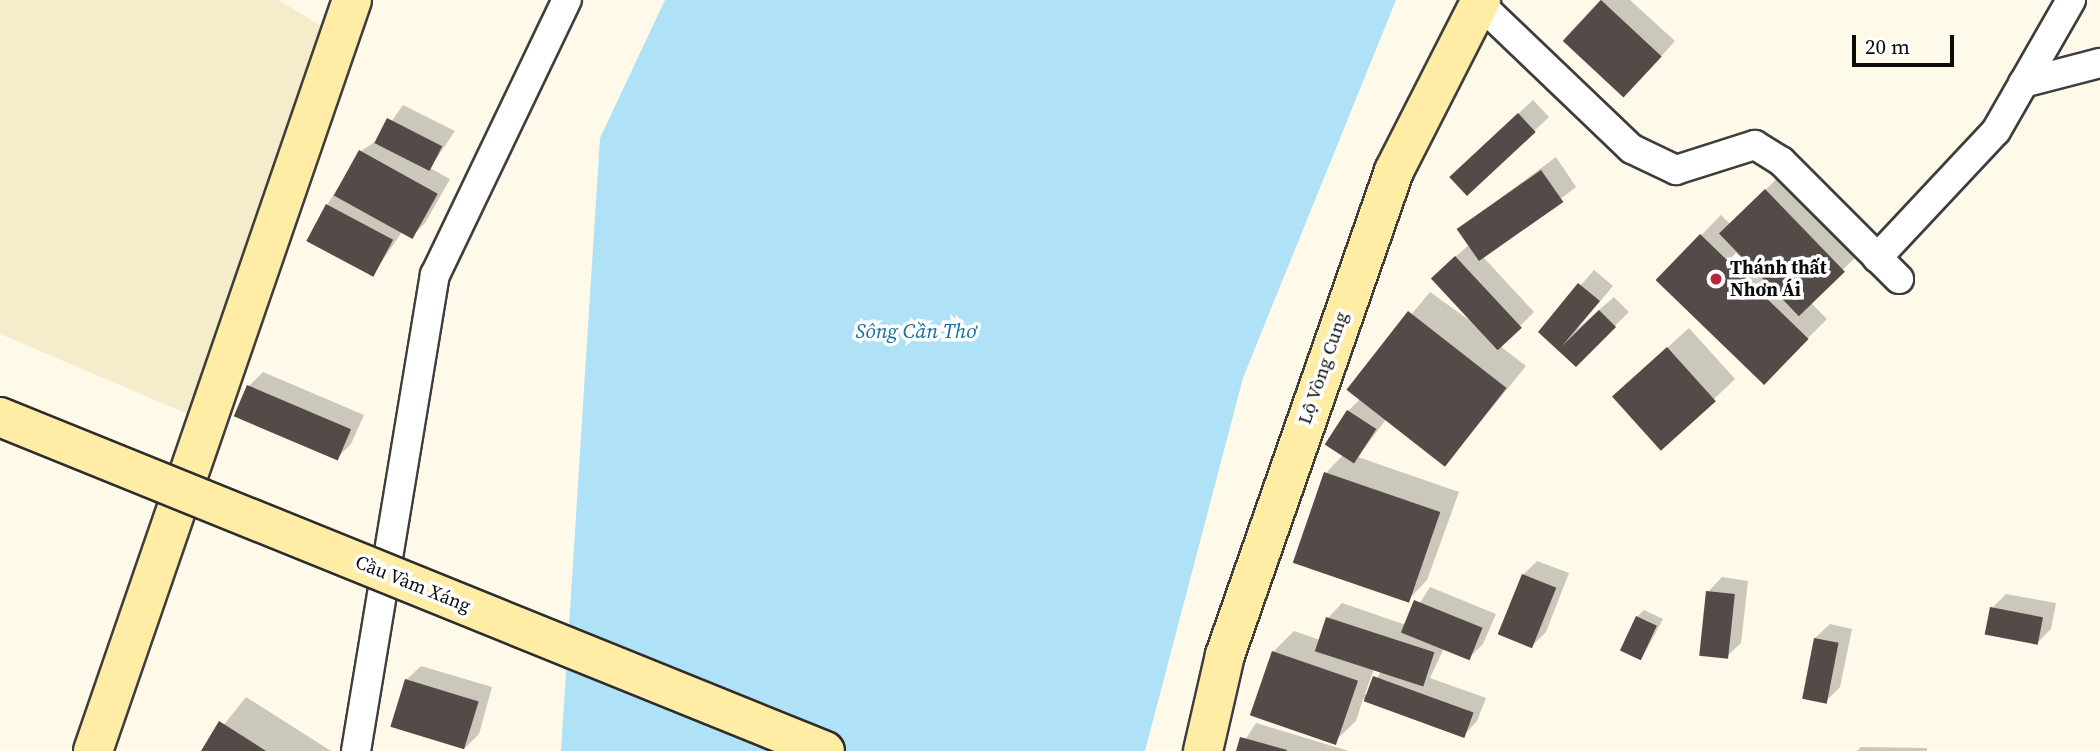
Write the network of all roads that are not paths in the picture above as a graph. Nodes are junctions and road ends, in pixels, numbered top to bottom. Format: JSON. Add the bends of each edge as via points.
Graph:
{"nodes":[{"id":1,"x":352,"y":0,"type":"edge"},
{"id":2,"x":567,"y":0,"type":"edge"},
{"id":3,"x":2071,"y":0,"type":"edge"},
{"id":4,"x":1480,"y":2,"type":"edge"},
{"id":5,"x":2100,"y":63,"type":"edge"},
{"id":6,"x":2023,"y":83,"type":"junction"},
{"id":7,"x":1877,"y":258,"type":"junction"},
{"id":8,"x":1899,"y":279,"type":"dead end"},
{"id":9,"x":0,"y":417,"type":"edge"},
{"id":10,"x":93,"y":751,"type":"edge"},
{"id":11,"x":356,"y":751,"type":"edge"},
{"id":12,"x":825,"y":751,"type":"edge"},
{"id":13,"x":1203,"y":751,"type":"edge"}],
"edges":[{"from":1,"to":10,"type":"main road"},
{"from":2,"to":11,"type":"street","via":[[435,275]]},
{"from":3,"to":6,"type":"street"},
{"from":4,"to":7,"type":"street","via":[[1632,149],[1676,170],[1755,145],[1781,161]]},
{"from":4,"to":13,"type":"main road","name":"Lộ Vòng Cung","via":[[1394,171],[1225,655]]},
{"from":5,"to":6,"type":"street"},
{"from":6,"to":7,"type":"street","via":[[1996,131]]},
{"from":7,"to":8,"type":"street"},
{"from":9,"to":12,"type":"main road","name":"Cầu Vàm Xáng","bridge":true}]}
